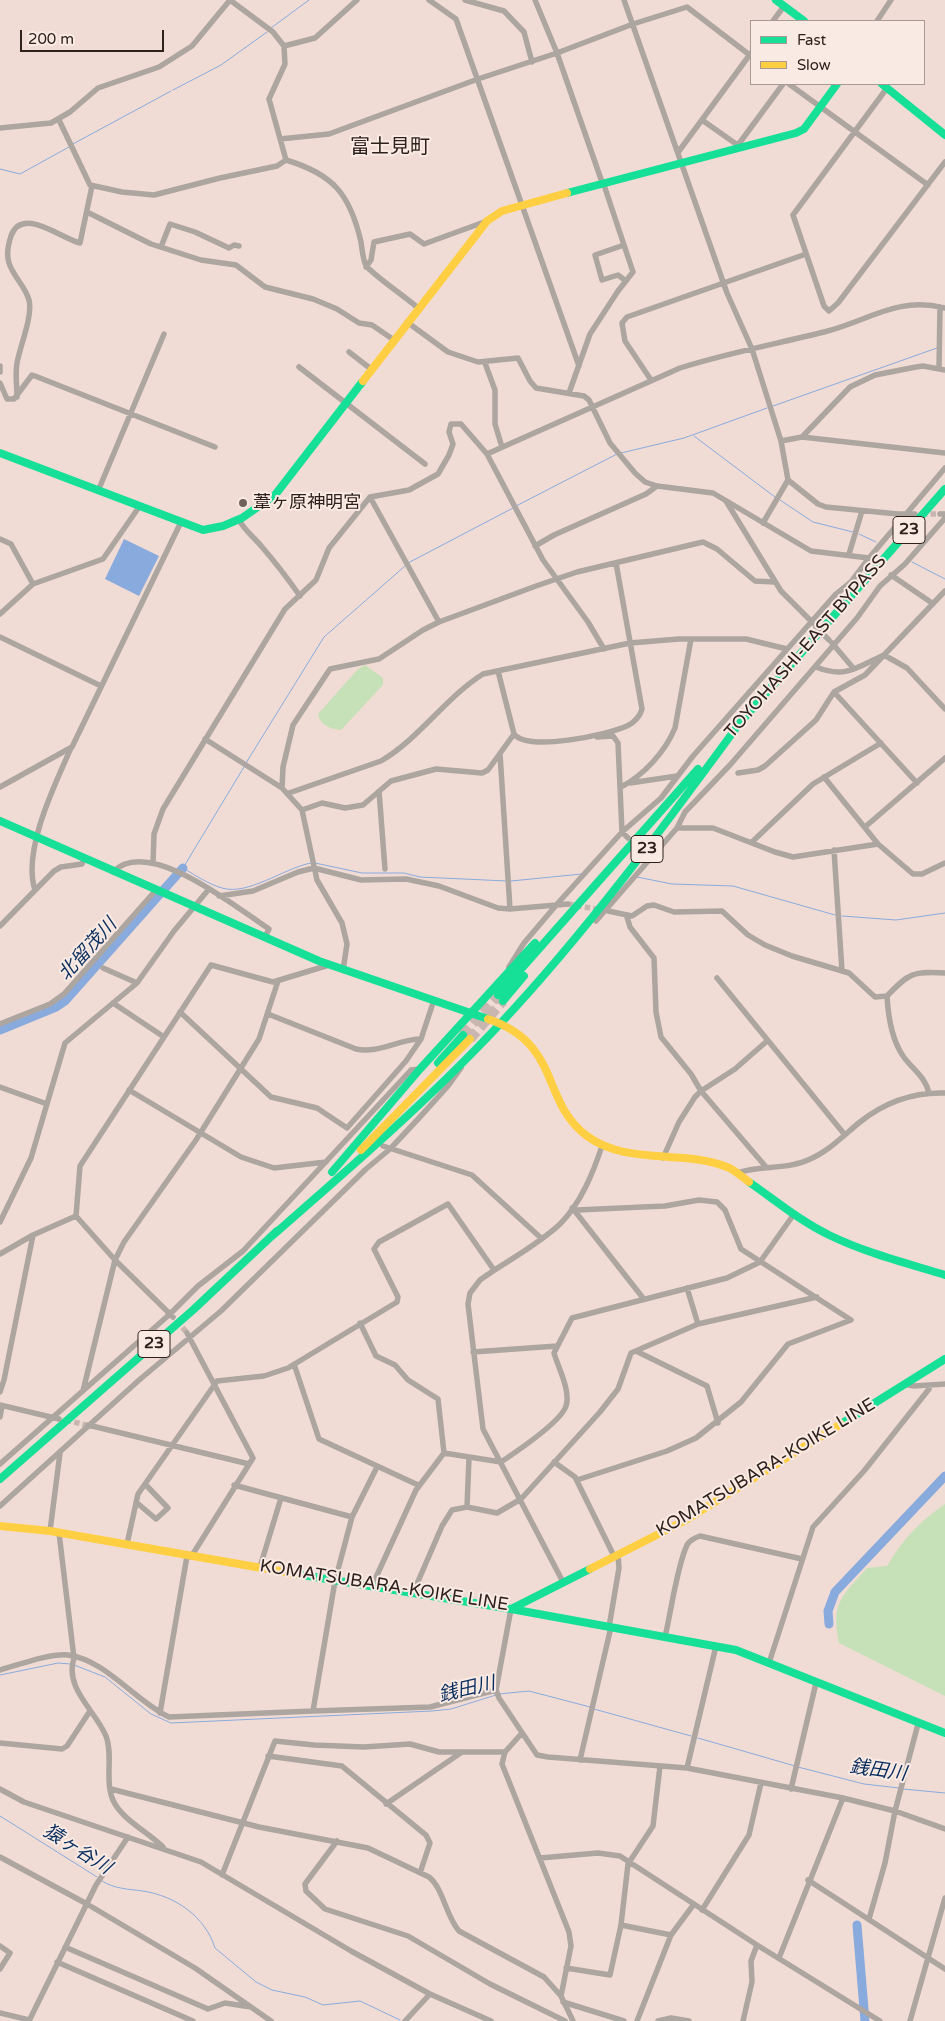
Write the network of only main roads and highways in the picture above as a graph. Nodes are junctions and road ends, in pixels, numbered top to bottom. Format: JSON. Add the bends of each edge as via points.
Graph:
{"nodes":[{"id":1,"x":776,"y":0,"type":"edge"},
{"id":2,"x":803,"y":20,"type":"edge"},
{"id":3,"x":836,"y":85,"type":"edge"},
{"id":4,"x":885,"y":86,"type":"edge"},
{"id":5,"x":945,"y":135,"type":"edge"},
{"id":6,"x":0,"y":453,"type":"edge"},
{"id":7,"x":945,"y":489,"type":"edge"},
{"id":8,"x":742,"y":720,"type":"junction"},
{"id":9,"x":667,"y":804,"type":"junction"},
{"id":10,"x":0,"y":820,"type":"edge"},
{"id":11,"x":614,"y":864,"type":"junction"},
{"id":12,"x":470,"y":1013,"type":"junction"},
{"id":13,"x":500,"y":1023,"type":"junction"},
{"id":14,"x":332,"y":1172,"type":"junction"},
{"id":15,"x":303,"y":1205,"type":"junction"},
{"id":16,"x":272,"y":1236,"type":"junction"},
{"id":17,"x":945,"y":1275,"type":"edge"},
{"id":18,"x":945,"y":1359,"type":"edge"},
{"id":19,"x":0,"y":1479,"type":"edge"},
{"id":20,"x":0,"y":1526,"type":"edge"},
{"id":21,"x":511,"y":1609,"type":"junction"},
{"id":22,"x":945,"y":1733,"type":"edge"}],
"edges":[{"from":1,"to":2,"type":"main road"},
{"from":3,"to":6,"type":"main road","via":[[804,129],[796,133],[522,205],[502,211],[487,221],[275,495],[239,520],[218,529],[203,530]]},
{"from":4,"to":5,"type":"main road"},
{"from":7,"to":8,"type":"main road","name":"TOYOHASHI-EAST BYPASS","number":"23"},
{"from":8,"to":9,"type":"main road","name":"TOYOHASHI-EAST BYPASS","number":"23"},
{"from":8,"to":13,"type":"main road","number":"23","via":[[650,846]]},
{"from":9,"to":11,"type":"main road","name":"TOYOHASHI-EAST BYPASS","number":"23"},
{"from":9,"to":11,"type":"main road","name":"TOYOHASHI-EAST BYPASS","number":"23","via":[[501,998]]},
{"from":10,"to":12,"type":"main road","via":[[343,970]]},
{"from":11,"to":12,"type":"main road","number":"23","via":[[604,870]]},
{"from":12,"to":13,"type":"main road"},
{"from":12,"to":14,"type":"main road","number":"23"},
{"from":13,"to":16,"type":"main road","number":"23","via":[[426,1100]]},
{"from":13,"to":17,"type":"main road","via":[[531,1045],[543,1063],[568,1118],[602,1146],[636,1155],[704,1161],[726,1167],[827,1234]]},
{"from":14,"to":15,"type":"main road","number":"23"},
{"from":14,"to":15,"type":"main road","number":"23","via":[[467,1037],[385,1127]]},
{"from":15,"to":16,"type":"main road","number":"23"},
{"from":16,"to":19,"type":"main road","number":"23","via":[[193,1310]]},
{"from":18,"to":21,"type":"main road","name":"KOMATSUBARA-KOIKE LINE","via":[[684,1521]]},
{"from":20,"to":21,"type":"main road","name":"KOMATSUBARA-KOIKE LINE","via":[[50,1531]]},
{"from":21,"to":22,"type":"main road","via":[[736,1650]]}]}
